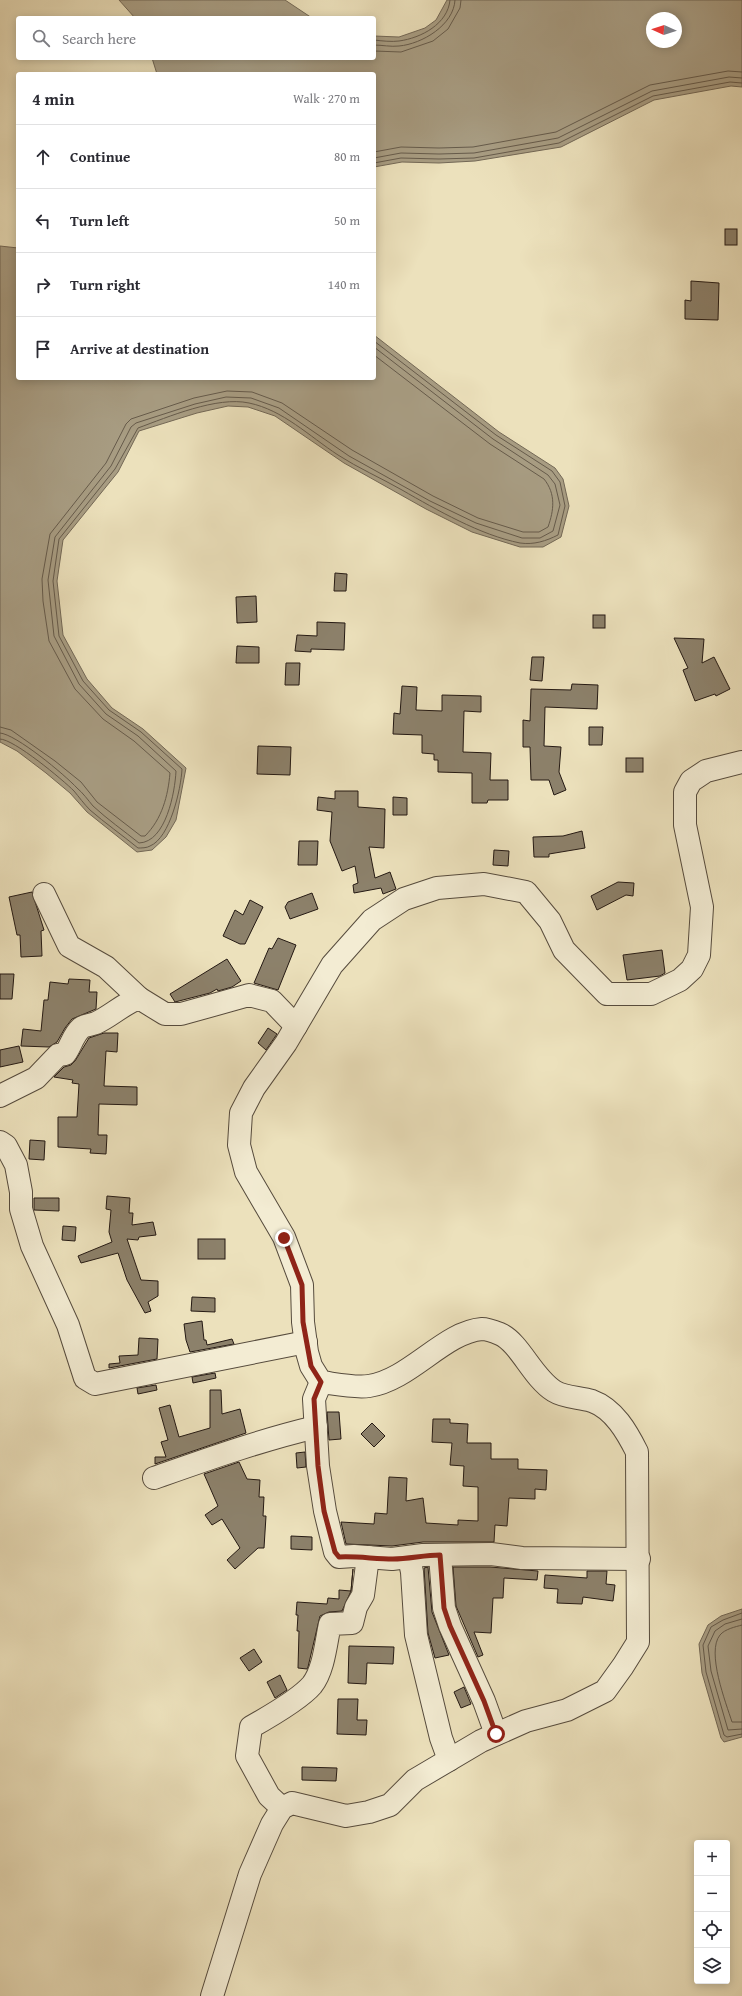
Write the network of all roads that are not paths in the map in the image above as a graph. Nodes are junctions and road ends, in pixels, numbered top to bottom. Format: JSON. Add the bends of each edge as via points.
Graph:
{"nodes":[{"id":1,"x":742,"y":762,"type":"edge"},
{"id":2,"x":44,"y":894,"type":"dead end"},
{"id":3,"x":139,"y":998,"type":"junction"},
{"id":4,"x":296,"y":1026,"type":"junction"},
{"id":5,"x":0,"y":1096,"type":"edge"},
{"id":6,"x":0,"y":1142,"type":"edge"},
{"id":7,"x":306,"y":1342,"type":"junction"},
{"id":8,"x":321,"y":1382,"type":"junction"},
{"id":9,"x":316,"y":1427,"type":"junction"},
{"id":10,"x":154,"y":1478,"type":"dead end"},
{"id":11,"x":440,"y":1555,"type":"junction"},
{"id":12,"x":368,"y":1557,"type":"junction"},
{"id":13,"x":409,"y":1558,"type":"junction"},
{"id":14,"x":639,"y":1559,"type":"junction"},
{"id":15,"x":496,"y":1734,"type":"junction"},
{"id":16,"x":449,"y":1760,"type":"junction"},
{"id":17,"x":282,"y":1808,"type":"junction"},
{"id":18,"x":212,"y":1996,"type":"edge"}],
"edges":[{"from":1,"to":4,"type":"street","via":[[706,771],[691,781],[685,792],[685,825],[702,907],[699,955],[692,969],[680,980],[651,994],[607,994],[564,950],[550,921],[526,892],[484,884],[437,888],[404,899],[372,920],[332,965]]},
{"from":2,"to":3,"type":"street","via":[[69,946],[106,967]]},
{"from":3,"to":4,"type":"street","via":[[165,1014],[181,1014],[248,995],[272,1001]]},
{"from":3,"to":5,"type":"street","via":[[96,1023],[82,1027],[65,1054],[58,1055],[36,1078]]},
{"from":4,"to":7,"type":"street","via":[[240,1113],[239,1145],[246,1172],[284,1238],[302,1285]]},
{"from":6,"to":7,"type":"street","via":[[6,1146],[16,1165],[21,1208],[32,1246],[68,1325],[85,1378],[95,1384]]},
{"from":7,"to":8,"type":"street","via":[[311,1366]]},
{"from":8,"to":9,"type":"street","via":[[314,1399]]},
{"from":8,"to":14,"type":"street","via":[[369,1386],[410,1369],[459,1336],[483,1329],[501,1334],[541,1381],[555,1391],[592,1401],[607,1410],[627,1432],[637,1452]]},
{"from":9,"to":10,"type":"street","via":[[222,1453]]},
{"from":9,"to":12,"type":"street","via":[[324,1511],[335,1552],[339,1557]]},
{"from":11,"to":13,"type":"street","via":[[423,1554]]},
{"from":11,"to":14,"type":"street"},
{"from":11,"to":15,"type":"street","via":[[444,1608]]},
{"from":12,"to":13,"type":"street"},
{"from":12,"to":17,"type":"street","via":[[363,1595],[356,1607],[352,1623],[330,1624],[323,1662],[312,1685],[288,1704],[251,1727],[248,1756],[269,1796]]},
{"from":13,"to":16,"type":"street","via":[[416,1635],[439,1731]]},
{"from":14,"to":15,"type":"street","via":[[638,1642],[605,1690],[567,1710],[526,1721]]},
{"from":15,"to":16,"type":"street"},
{"from":16,"to":17,"type":"street","via":[[415,1780],[390,1804],[369,1812],[346,1816],[292,1804]]},
{"from":17,"to":18,"type":"street","via":[[272,1824],[250,1874]]}]}
